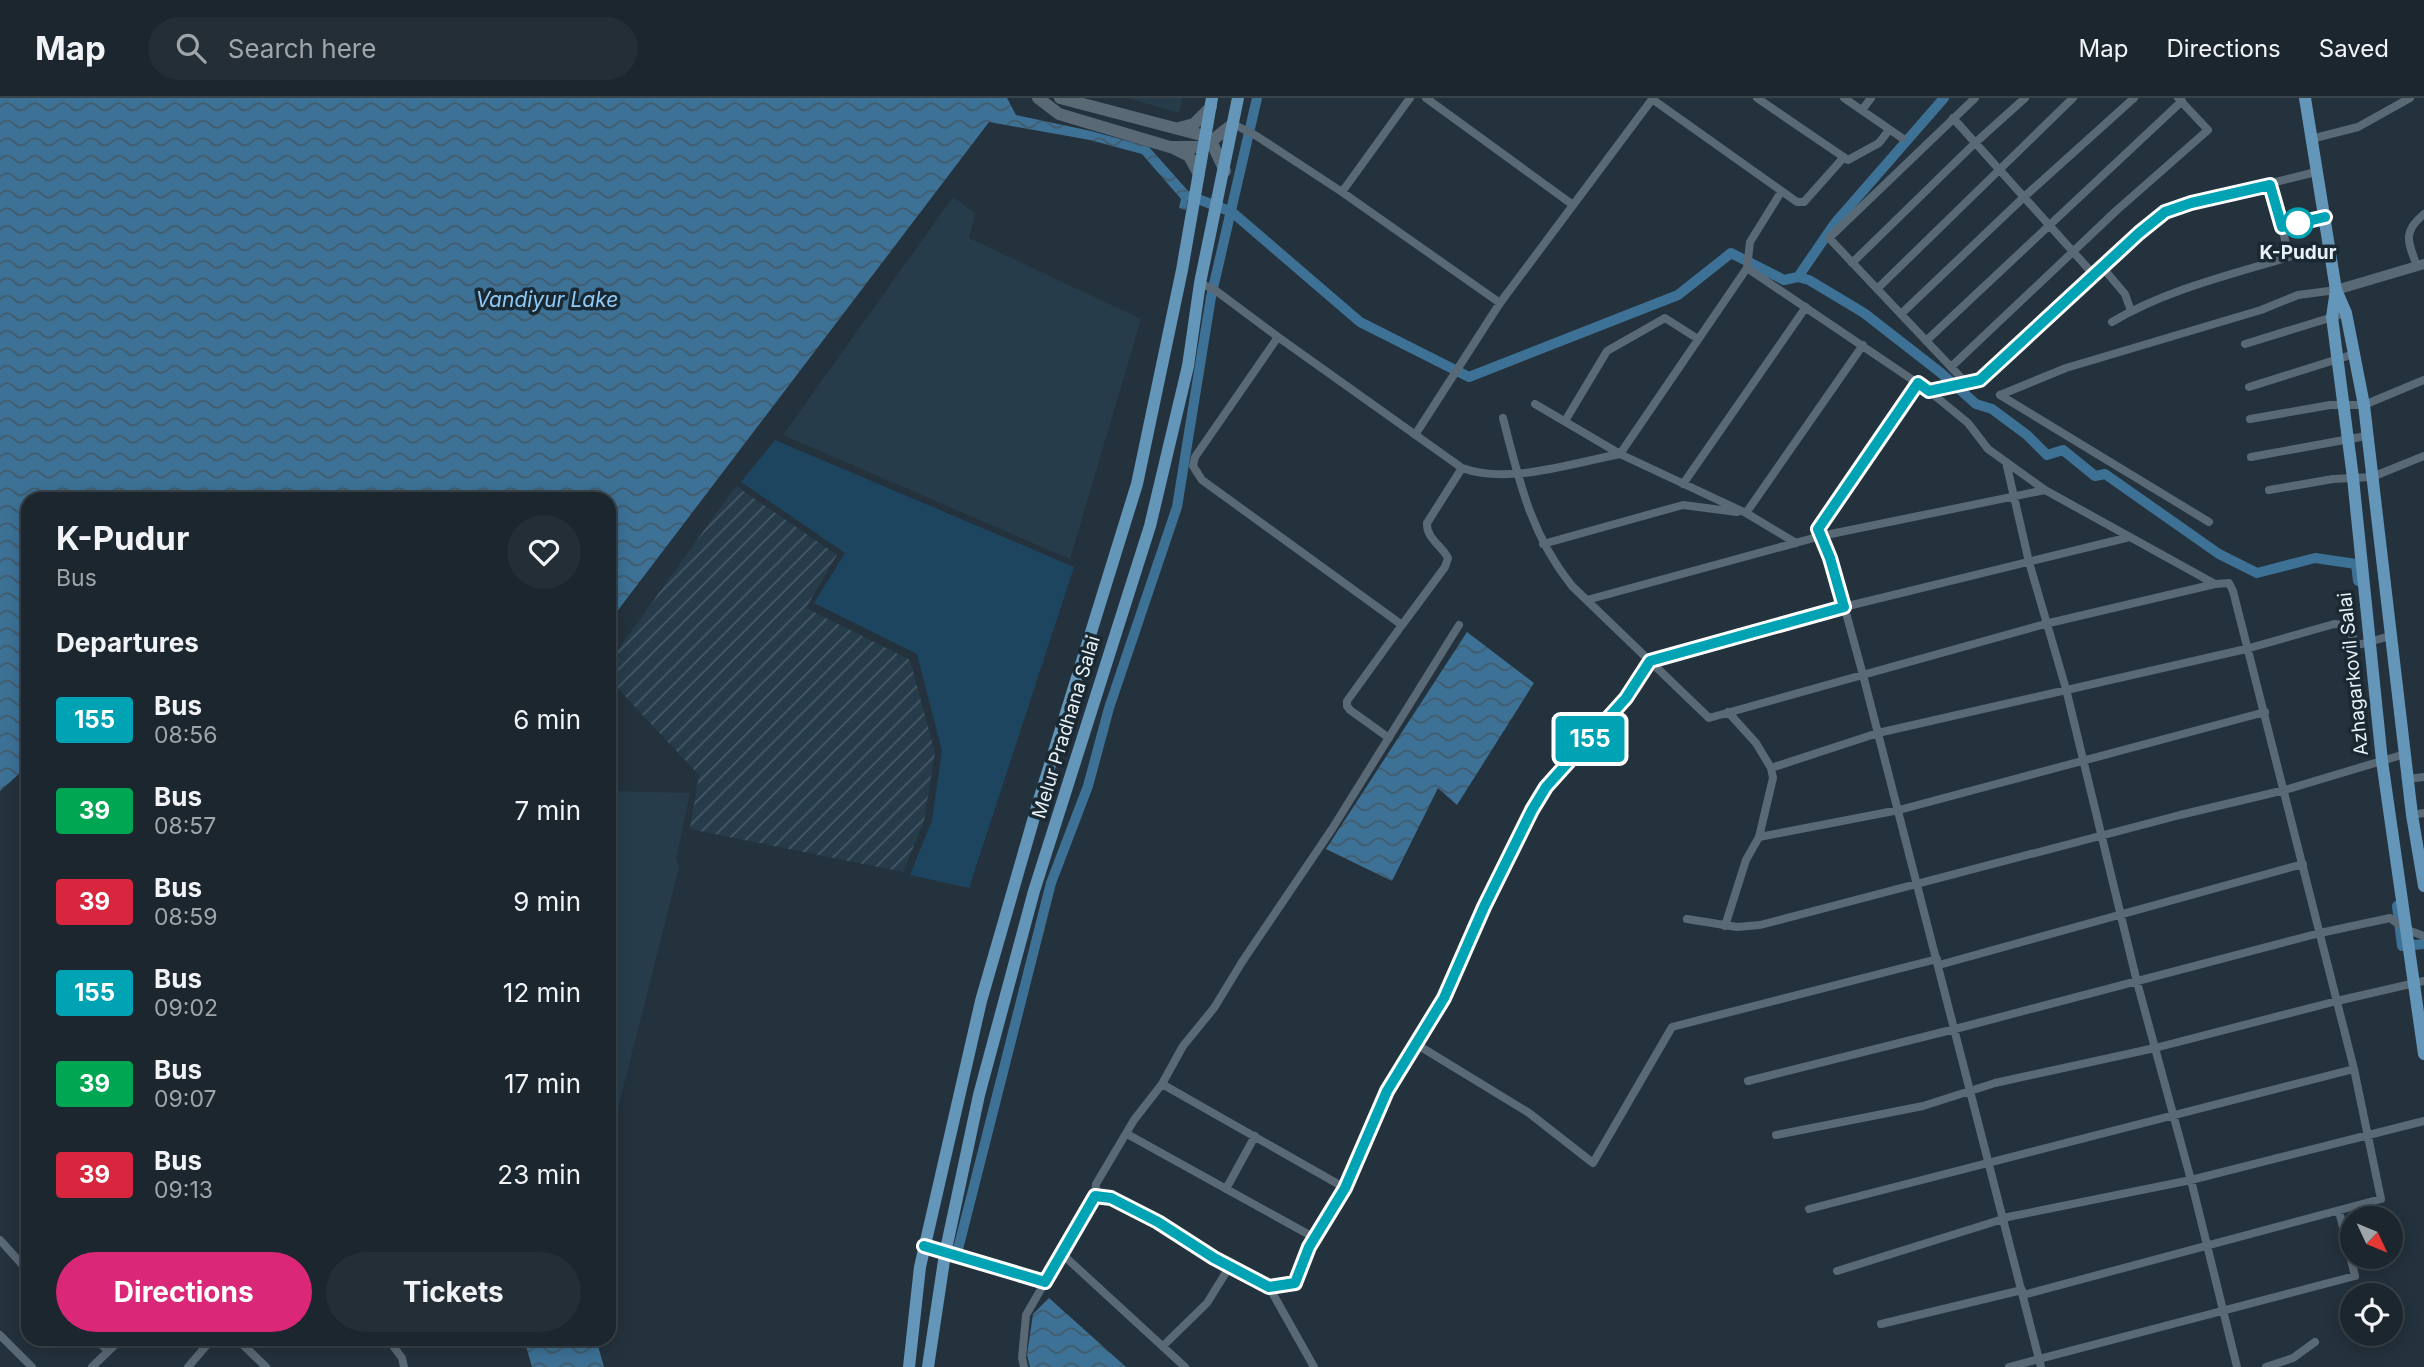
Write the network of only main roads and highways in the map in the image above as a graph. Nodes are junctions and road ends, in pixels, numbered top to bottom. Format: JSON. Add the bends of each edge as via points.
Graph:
{"nodes":[{"id":1,"x":1038,"y":98,"type":"edge"},
{"id":2,"x":1060,"y":98,"type":"edge"},
{"id":3,"x":1238,"y":98,"type":"edge"},
{"id":4,"x":2305,"y":98,"type":"edge"},
{"id":5,"x":1212,"y":103,"type":"edge"},
{"id":6,"x":1237,"y":126,"type":"junction"},
{"id":7,"x":1175,"y":130,"type":"junction"},
{"id":8,"x":1207,"y":142,"type":"junction"},
{"id":9,"x":1170,"y":147,"type":"junction"},
{"id":10,"x":1225,"y":170,"type":"junction"},
{"id":11,"x":1199,"y":174,"type":"junction"},
{"id":12,"x":2336,"y":290,"type":"junction"},
{"id":13,"x":2359,"y":536,"type":"junction"},
{"id":14,"x":2378,"y":536,"type":"junction"},
{"id":15,"x":2418,"y":814,"type":"edge"},
{"id":16,"x":2424,"y":886,"type":"edge"},
{"id":17,"x":2418,"y":983,"type":"edge"},
{"id":18,"x":2424,"y":1054,"type":"edge"},
{"id":19,"x":909,"y":1367,"type":"edge"},
{"id":20,"x":928,"y":1367,"type":"edge"}],
"edges":[{"from":1,"to":9,"type":"main road","via":[[1059,114]]},
{"from":2,"to":7,"type":"main road"},
{"from":3,"to":6,"type":"main road","name":"Melur Pradhana Salai"},
{"from":4,"to":12,"type":"main road","name":"Azhagarkovil Salai"},
{"from":5,"to":7,"type":"main road","via":[[1194,124]]},
{"from":5,"to":8,"type":"main road","name":"Melur Pradhana Salai"},
{"from":6,"to":8,"type":"main road"},
{"from":6,"to":10,"type":"main road","name":"Melur Pradhana Salai"},
{"from":7,"to":8,"type":"main road"},
{"from":8,"to":9,"type":"main road"},
{"from":8,"to":10,"type":"main road"},
{"from":8,"to":11,"type":"main road","name":"Melur Pradhana Salai"},
{"from":9,"to":11,"type":"main road","via":[[1189,156]]},
{"from":10,"to":20,"type":"main road","name":"Melur Pradhana Salai","via":[[1200,283],[1188,366],[1150,526],[1034,891],[979,1095],[945,1254]]},
{"from":11,"to":19,"type":"main road","name":"Melur Pradhana Salai","via":[[1137,484],[985,986],[924,1246]]},
{"from":12,"to":13,"type":"main road","name":"Azhagarkovil Salai","via":[[2332,317]]},
{"from":12,"to":14,"type":"main road","name":"Azhagarkovil Salai","via":[[2346,313],[2364,405]]},
{"from":13,"to":14,"type":"main road"},
{"from":13,"to":17,"type":"main road","name":"Azhagarkovil Salai","via":[[2379,762],[2401,926]]},
{"from":14,"to":15,"type":"main road","name":"Azhagarkovil Salai","via":[[2408,779]]},
{"from":15,"to":16,"type":"main road","name":"Azhagarkovil Salai"},
{"from":17,"to":18,"type":"main road","name":"Azhagarkovil Salai"}]}
